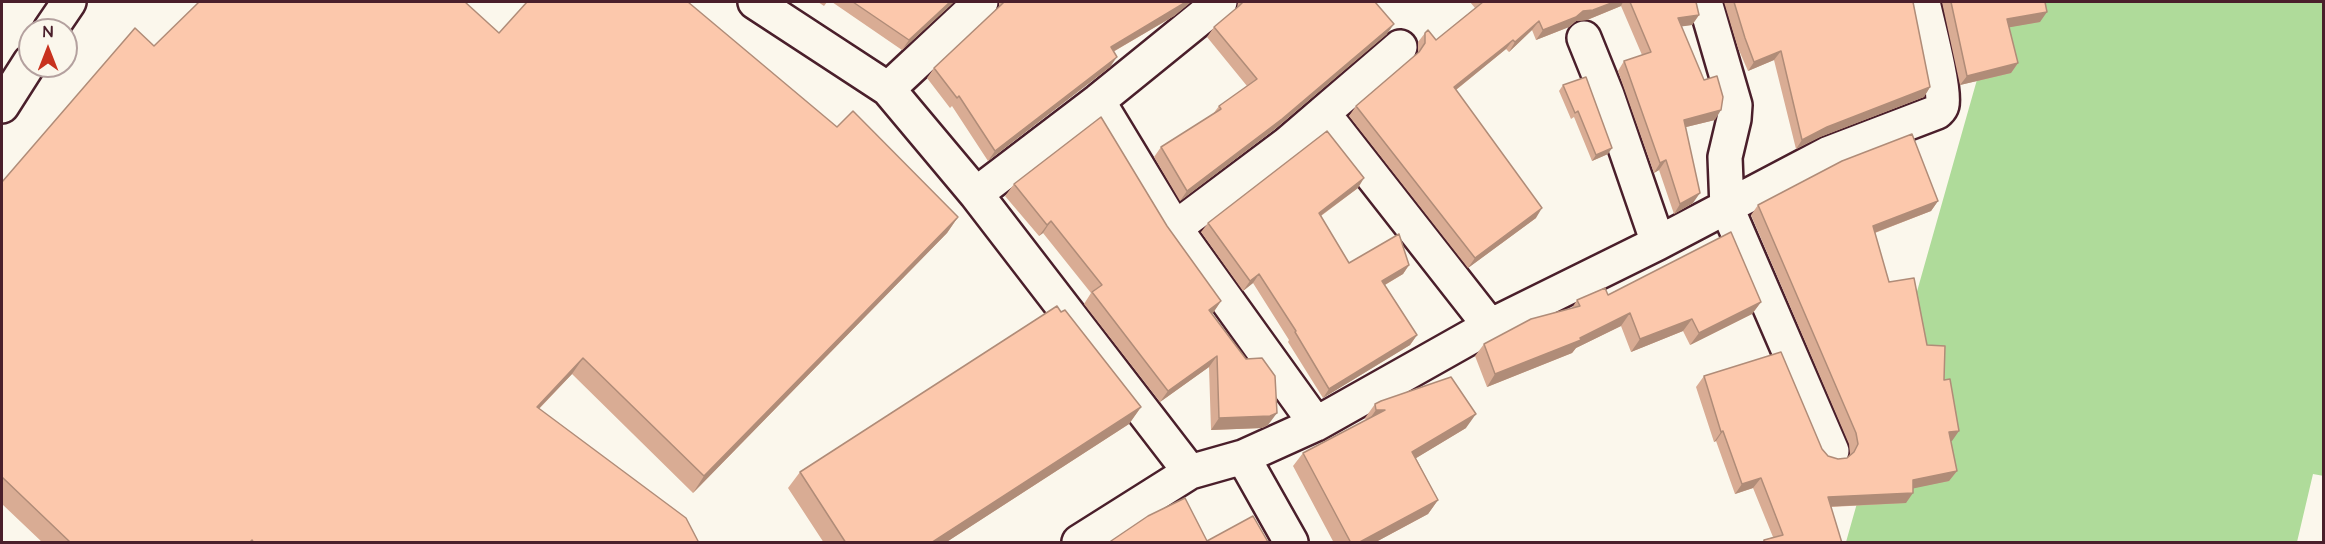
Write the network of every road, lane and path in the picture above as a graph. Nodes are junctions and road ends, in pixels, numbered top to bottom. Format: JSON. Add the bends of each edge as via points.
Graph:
{"nodes":[{"id":1,"x":69,"y":2,"type":"edge"},
{"id":2,"x":755,"y":2,"type":"edge"},
{"id":3,"x":981,"y":2,"type":"edge"},
{"id":4,"x":1220,"y":2,"type":"edge"},
{"id":5,"x":1705,"y":2,"type":"edge"},
{"id":6,"x":1923,"y":2,"type":"edge"},
{"id":7,"x":58,"y":18,"type":"edge"},
{"id":8,"x":1584,"y":38,"type":"dead end"},
{"id":9,"x":1400,"y":47,"type":"dead end"},
{"id":10,"x":20,"y":78,"type":"edge"},
{"id":11,"x":888,"y":89,"type":"junction"},
{"id":12,"x":1098,"y":101,"type":"junction"},
{"id":13,"x":2,"y":106,"type":"edge"},
{"id":14,"x":1323,"y":113,"type":"junction"},
{"id":15,"x":976,"y":194,"type":"junction"},
{"id":16,"x":1727,"y":208,"type":"junction"},
{"id":17,"x":1175,"y":228,"type":"junction"},
{"id":18,"x":1658,"y":243,"type":"junction"},
{"id":19,"x":1490,"y":326,"type":"junction"},
{"id":20,"x":1316,"y":424,"type":"junction"},
{"id":21,"x":1832,"y":450,"type":"dead end"},
{"id":22,"x":1243,"y":457,"type":"junction"},
{"id":23,"x":1190,"y":472,"type":"junction"},
{"id":24,"x":1086,"y":541,"type":"edge"},
{"id":25,"x":1291,"y":543,"type":"edge"}],
"edges":[{"from":1,"to":7,"type":"street"},
{"from":2,"to":11,"type":"street"},
{"from":3,"to":11,"type":"street"},
{"from":4,"to":12,"type":"street"},
{"from":5,"to":16,"type":"street","via":[[1735,105],[1725,157]]},
{"from":6,"to":16,"type":"street","via":[[1942,108],[1827,154]]},
{"from":8,"to":18,"type":"street"},
{"from":9,"to":14,"type":"street"},
{"from":10,"to":13,"type":"street"},
{"from":11,"to":15,"type":"street"},
{"from":12,"to":15,"type":"street"},
{"from":12,"to":17,"type":"street"},
{"from":14,"to":17,"type":"street"},
{"from":14,"to":19,"type":"street"},
{"from":15,"to":23,"type":"street"},
{"from":16,"to":18,"type":"street"},
{"from":16,"to":21,"type":"street"},
{"from":17,"to":20,"type":"street"},
{"from":18,"to":19,"type":"street"},
{"from":19,"to":20,"type":"street"},
{"from":20,"to":22,"type":"street"},
{"from":22,"to":23,"type":"street"},
{"from":22,"to":25,"type":"street"},
{"from":23,"to":24,"type":"street"}]}
